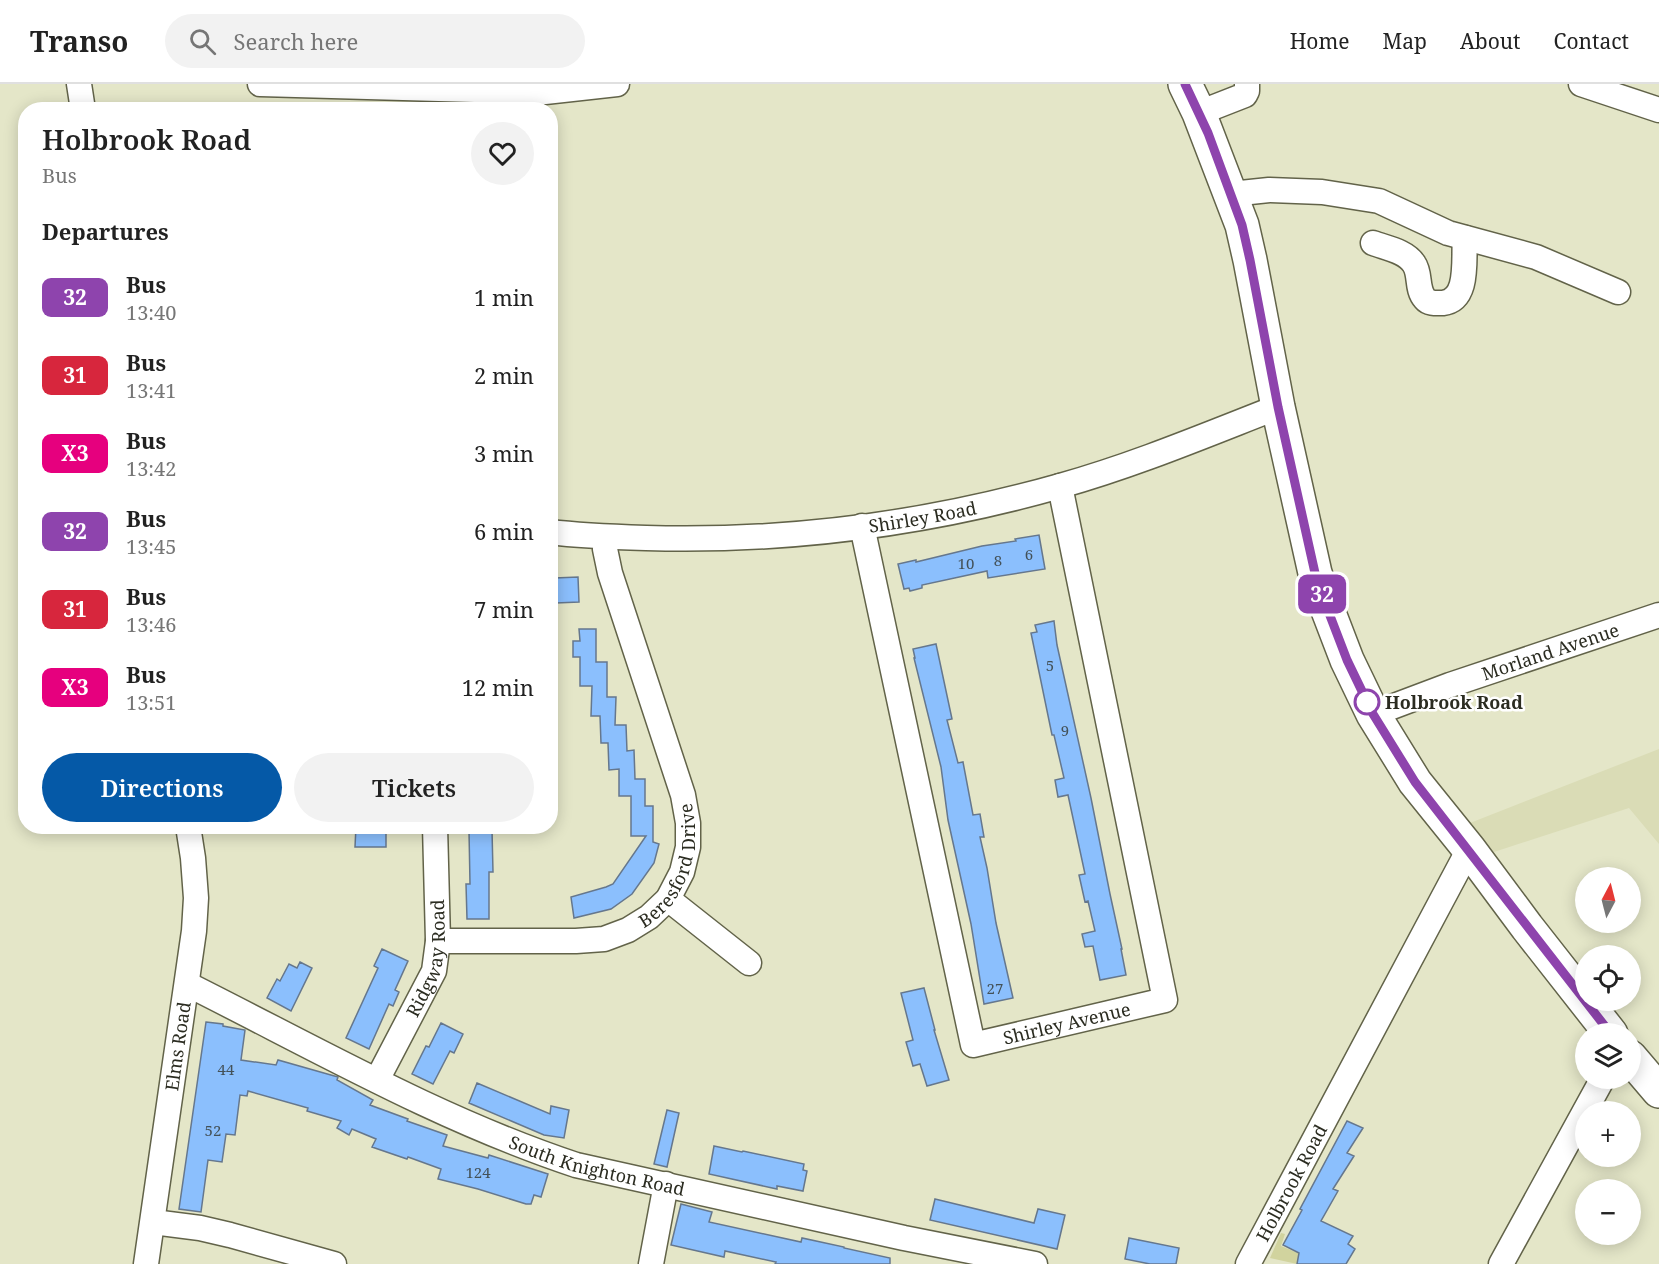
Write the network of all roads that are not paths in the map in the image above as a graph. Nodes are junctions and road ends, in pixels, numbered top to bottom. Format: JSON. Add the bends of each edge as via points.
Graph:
{"nodes":[{"id":1,"x":79,"y":84,"type":"edge"},
{"id":2,"x":260,"y":84,"type":"edge"},
{"id":3,"x":617,"y":84,"type":"edge"},
{"id":4,"x":1185,"y":84,"type":"edge"},
{"id":5,"x":1247,"y":84,"type":"edge"},
{"id":6,"x":1581,"y":84,"type":"edge"},
{"id":7,"x":544,"y":88,"type":"edge"},
{"id":8,"x":82,"y":102,"type":"edge"},
{"id":9,"x":1659,"y":110,"type":"edge"},
{"id":10,"x":1199,"y":113,"type":"junction"},
{"id":11,"x":1231,"y":194,"type":"junction"},
{"id":12,"x":1465,"y":238,"type":"junction"},
{"id":13,"x":1373,"y":243,"type":"dead end"},
{"id":14,"x":1618,"y":292,"type":"dead end"},
{"id":15,"x":1278,"y":407,"type":"junction"},
{"id":16,"x":1060,"y":486,"type":"junction"},
{"id":17,"x":862,"y":526,"type":"junction"},
{"id":18,"x":558,"y":533,"type":"edge"},
{"id":19,"x":606,"y":537,"type":"junction"},
{"id":20,"x":1659,"y":615,"type":"edge"},
{"id":21,"x":1373,"y":714,"type":"junction"},
{"id":22,"x":189,"y":834,"type":"edge"},
{"id":23,"x":435,"y":834,"type":"edge"},
{"id":24,"x":1469,"y":849,"type":"junction"},
{"id":25,"x":668,"y":899,"type":"junction"},
{"id":26,"x":438,"y":941,"type":"junction"},
{"id":27,"x":749,"y":963,"type":"dead end"},
{"id":28,"x":188,"y":984,"type":"junction"},
{"id":29,"x":1602,"y":1023,"type":"edge"},
{"id":30,"x":1641,"y":1070,"type":"edge"},
{"id":31,"x":377,"y":1080,"type":"junction"},
{"id":32,"x":1597,"y":1089,"type":"edge"},
{"id":33,"x":1659,"y":1091,"type":"edge"},
{"id":34,"x":666,"y":1184,"type":"junction"},
{"id":35,"x":153,"y":1222,"type":"junction"},
{"id":36,"x":146,"y":1264,"type":"edge"},
{"id":37,"x":334,"y":1264,"type":"edge"},
{"id":38,"x":651,"y":1264,"type":"edge"},
{"id":39,"x":1035,"y":1264,"type":"edge"},
{"id":40,"x":1248,"y":1264,"type":"edge"},
{"id":41,"x":1501,"y":1264,"type":"edge"}],
"edges":[{"from":1,"to":8,"type":"street"},
{"from":2,"to":7,"type":"street"},
{"from":3,"to":7,"type":"street"},
{"from":4,"to":10,"type":"highway"},
{"from":5,"to":10,"type":"street","via":[[1245,95]]},
{"from":6,"to":9,"type":"street"},
{"from":10,"to":11,"type":"highway"},
{"from":11,"to":12,"type":"street","via":[[1269,190],[1365,198]]},
{"from":11,"to":15,"type":"highway","via":[[1250,260]]},
{"from":12,"to":13,"type":"street","via":[[1460,292],[1452,300],[1440,303],[1424,299],[1415,264],[1407,256]]},
{"from":12,"to":14,"type":"street","via":[[1536,257]]},
{"from":15,"to":16,"type":"street","name":"Shirley Road","via":[[1213,434]]},
{"from":15,"to":21,"type":"highway","via":[[1315,573],[1347,660]]},
{"from":16,"to":17,"type":"street","name":"Shirley Road","via":[[963,510]]},
{"from":16,"to":17,"type":"street","name":"Shirley Avenue","via":[[1165,1000],[973,1045]]},
{"from":17,"to":19,"type":"street","name":"Shirley Road","via":[[734,538]]},
{"from":18,"to":19,"type":"street","name":"Shirley Road"},
{"from":19,"to":25,"type":"street","name":"Beresford Drive","via":[[610,573],[683,795],[688,823],[682,872]]},
{"from":20,"to":21,"type":"street","name":"Morland Avenue"},
{"from":21,"to":24,"type":"highway","via":[[1415,782]]},
{"from":22,"to":28,"type":"street","name":"Elms Road","via":[[196,898]]},
{"from":23,"to":26,"type":"street","name":"Ridgway Road"},
{"from":24,"to":29,"type":"highway"},
{"from":24,"to":40,"type":"street","name":"Holbrook Road"},
{"from":25,"to":26,"type":"street","name":"Beresford Drive","via":[[649,917],[604,939]]},
{"from":25,"to":27,"type":"street"},
{"from":26,"to":31,"type":"street","name":"Ridgway Road","via":[[434,971]]},
{"from":28,"to":31,"type":"street","name":"South Knighton Road"},
{"from":28,"to":35,"type":"street","name":"Elms Road"},
{"from":30,"to":33,"type":"highway"},
{"from":31,"to":34,"type":"street","name":"South Knighton Road","via":[[536,1152],[576,1165]]},
{"from":32,"to":41,"type":"street"},
{"from":34,"to":38,"type":"street"},
{"from":34,"to":39,"type":"street","name":"South Knighton Road"},
{"from":35,"to":36,"type":"street","name":"Elms Road"},
{"from":35,"to":37,"type":"street","via":[[200,1228]]}]}
